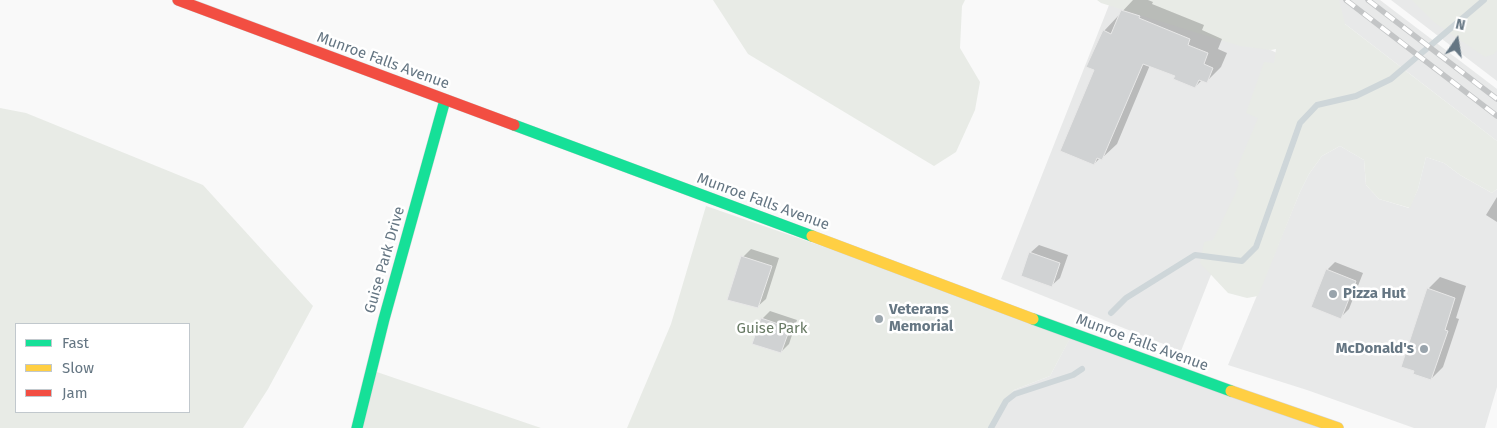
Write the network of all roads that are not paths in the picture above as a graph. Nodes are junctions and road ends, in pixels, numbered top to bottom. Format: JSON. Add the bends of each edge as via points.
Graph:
{"nodes":[{"id":1,"x":178,"y":0,"type":"edge"},
{"id":2,"x":445,"y":100,"type":"junction"},
{"id":3,"x":357,"y":428,"type":"edge"},
{"id":4,"x":1338,"y":428,"type":"edge"}],
"edges":[{"from":1,"to":2,"type":"street","name":"Munroe Falls Avenue"},
{"from":2,"to":3,"type":"street","name":"Guise Park Drive"},
{"from":2,"to":4,"type":"street","name":"Munroe Falls Avenue","via":[[1157,365]]}]}
